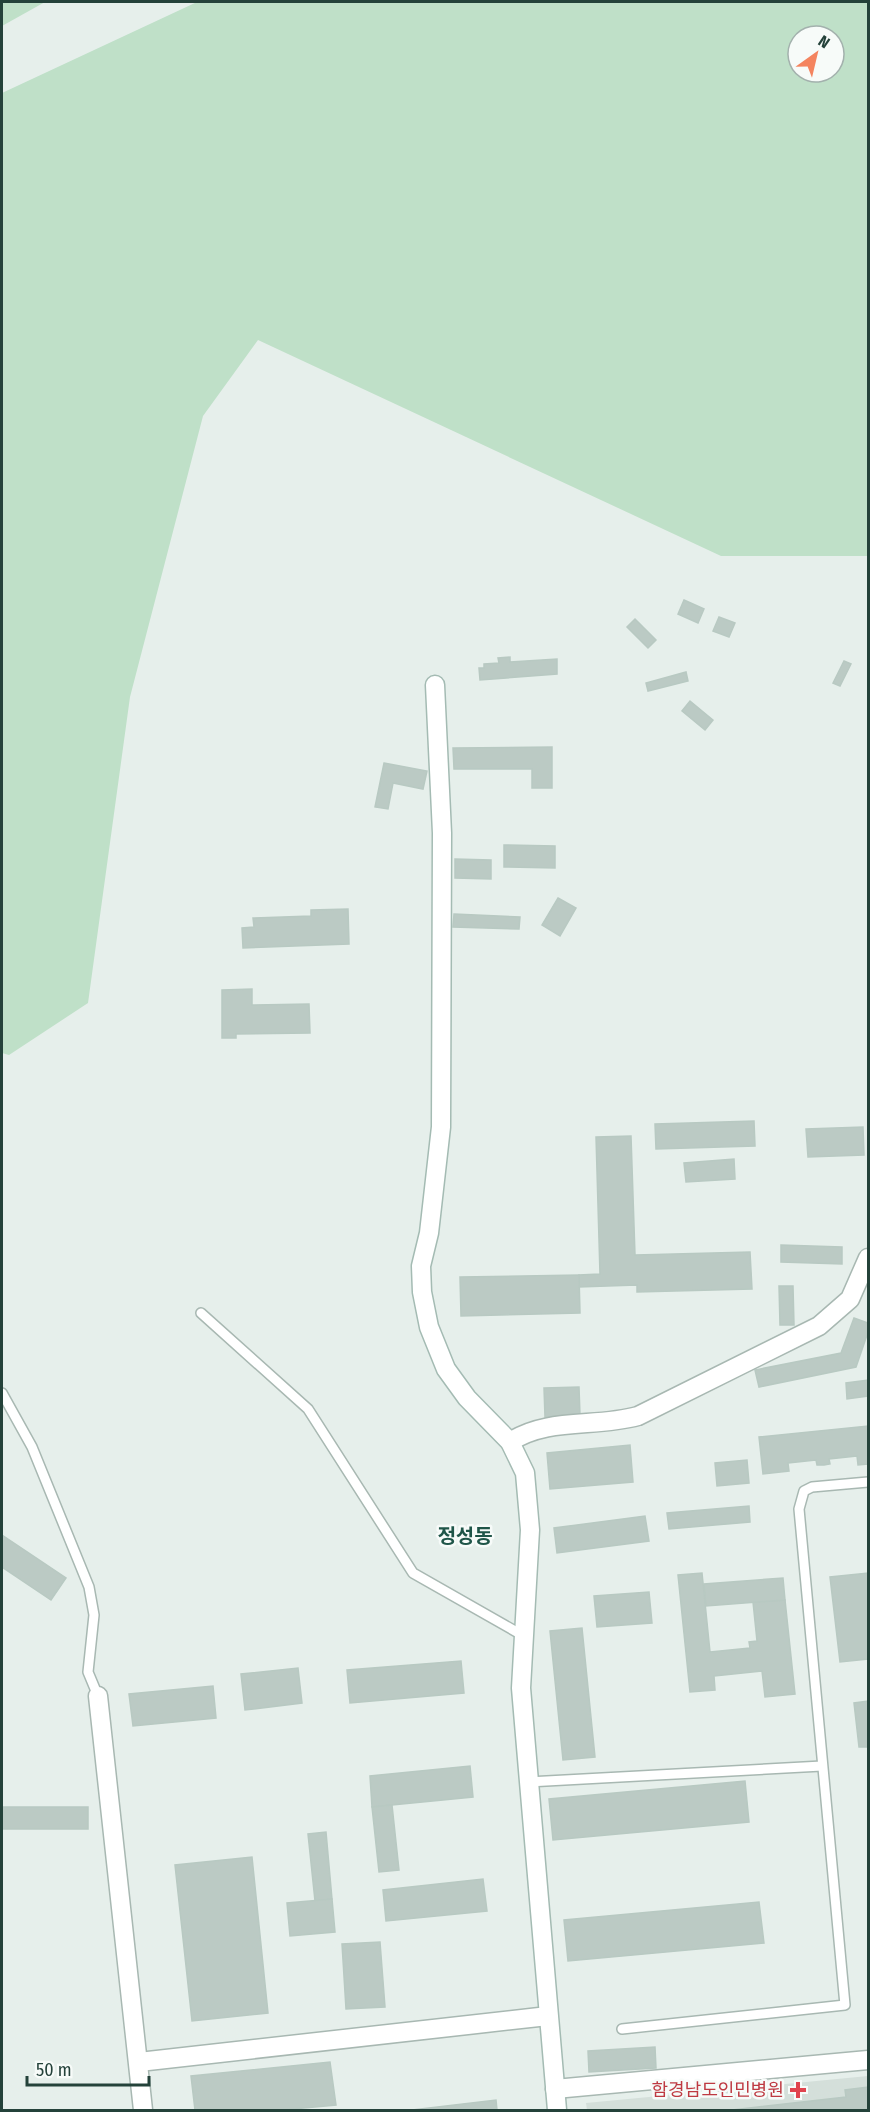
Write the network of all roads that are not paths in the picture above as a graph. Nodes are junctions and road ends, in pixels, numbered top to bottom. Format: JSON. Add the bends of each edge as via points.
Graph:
{"nodes":[{"id":1,"x":435,"y":685,"type":"dead end"},
{"id":2,"x":868,"y":1258,"type":"edge"},
{"id":3,"x":201,"y":1313,"type":"dead end"},
{"id":4,"x":2,"y":1394,"type":"edge"},
{"id":5,"x":510,"y":1442,"type":"junction"},
{"id":6,"x":868,"y":1482,"type":"edge"},
{"id":7,"x":522,"y":1635,"type":"junction"},
{"id":8,"x":98,"y":1696,"type":"joint"},
{"id":9,"x":822,"y":1766,"type":"junction"},
{"id":10,"x":528,"y":1782,"type":"junction"},
{"id":11,"x":548,"y":2016,"type":"junction"},
{"id":12,"x":622,"y":2029,"type":"dead end"},
{"id":13,"x":868,"y":2060,"type":"edge"},
{"id":14,"x":139,"y":2062,"type":"junction"},
{"id":15,"x":555,"y":2089,"type":"junction"},
{"id":16,"x":143,"y":2110,"type":"edge"},
{"id":17,"x":557,"y":2110,"type":"edge"}],
"edges":[{"from":1,"to":5,"type":"street","via":[[442,833],[441,1127],[421,1285],[429,1327],[446,1369],[467,1398]]},
{"from":2,"to":5,"type":"street","via":[[850,1299],[819,1326],[638,1416],[534,1429]]},
{"from":3,"to":7,"type":"lane","via":[[308,1408],[413,1573]]},
{"from":4,"to":8,"type":"lane","via":[[32,1447],[89,1587],[94,1615],[88,1671]]},
{"from":5,"to":7,"type":"street","via":[[525,1473],[530,1518]]},
{"from":6,"to":9,"type":"lane","via":[[812,1487],[804,1491],[800,1500]]},
{"from":7,"to":10,"type":"street","via":[[521,1688]]},
{"from":8,"to":14,"type":"street"},
{"from":9,"to":10,"type":"lane"},
{"from":9,"to":12,"type":"lane","via":[[844,2005]]},
{"from":10,"to":11,"type":"street"},
{"from":11,"to":14,"type":"street"},
{"from":11,"to":15,"type":"street"},
{"from":13,"to":15,"type":"street"},
{"from":14,"to":16,"type":"street"},
{"from":15,"to":17,"type":"street"}]}
